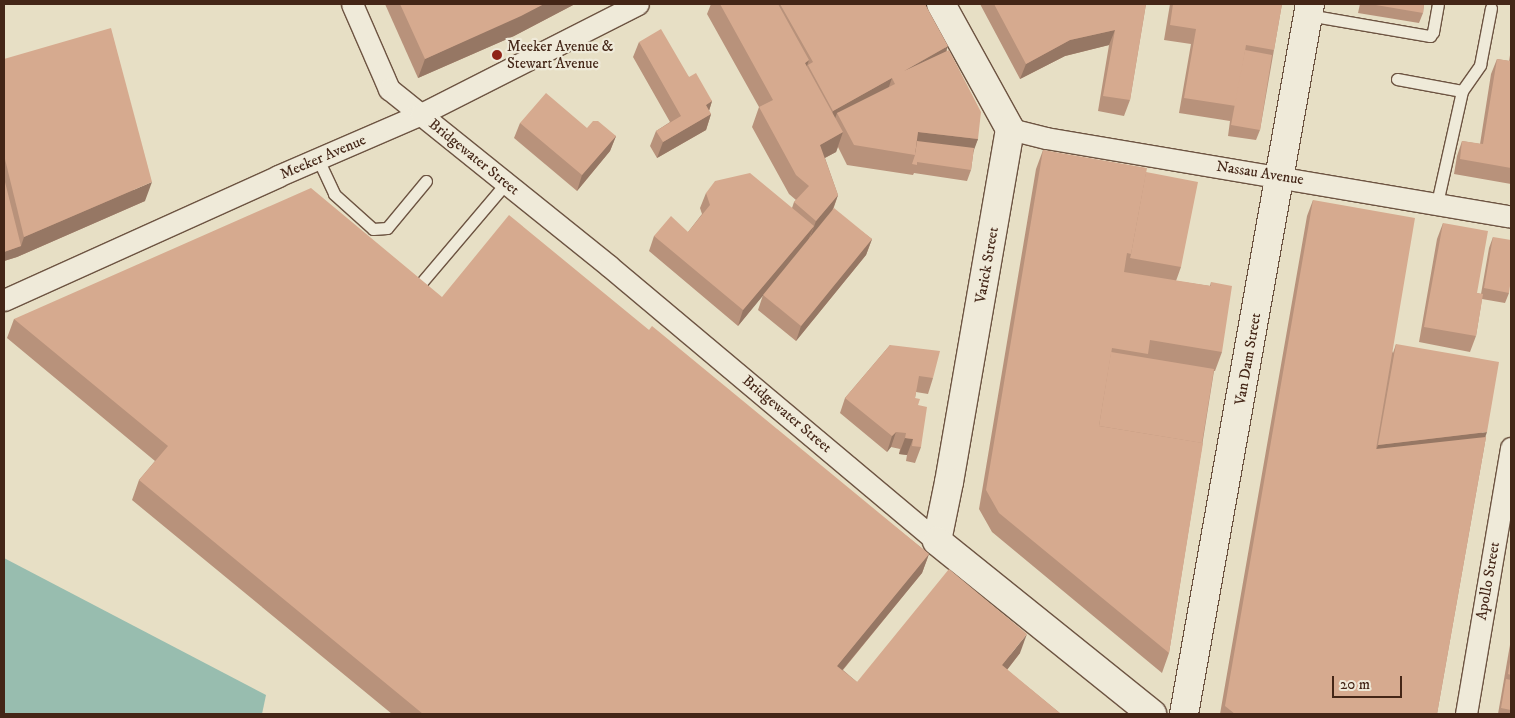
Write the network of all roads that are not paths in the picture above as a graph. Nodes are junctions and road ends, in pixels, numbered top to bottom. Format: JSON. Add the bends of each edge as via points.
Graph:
{"nodes":[{"id":1,"x":352,"y":4,"type":"edge"},
{"id":2,"x":638,"y":4,"type":"edge"},
{"id":3,"x":941,"y":4,"type":"edge"},
{"id":4,"x":1438,"y":4,"type":"edge"},
{"id":5,"x":1491,"y":8,"type":"dead end"},
{"id":6,"x":1309,"y":9,"type":"edge"},
{"id":7,"x":1398,"y":79,"type":"dead end"},
{"id":8,"x":1462,"y":91,"type":"junction"},
{"id":9,"x":421,"y":114,"type":"junction"},
{"id":10,"x":1010,"y":129,"type":"junction"},
{"id":11,"x":318,"y":159,"type":"junction"},
{"id":12,"x":1280,"y":176,"type":"junction"},
{"id":13,"x":426,"y":181,"type":"dead end"},
{"id":14,"x":506,"y":183,"type":"junction"},
{"id":15,"x":1437,"y":204,"type":"junction"},
{"id":16,"x":1511,"y":217,"type":"edge"},
{"id":17,"x":422,"y":282,"type":"edge"},
{"id":18,"x":4,"y":300,"type":"edge"},
{"id":19,"x":1511,"y":448,"type":"edge"},
{"id":20,"x":937,"y":541,"type":"junction"},
{"id":21,"x":1152,"y":714,"type":"edge"},
{"id":22,"x":1184,"y":714,"type":"edge"},
{"id":23,"x":1466,"y":714,"type":"edge"}],
"edges":[{"from":1,"to":9,"type":"street","name":"Bridgewater Street","via":[[389,89]]},
{"from":2,"to":9,"type":"street","name":"Meeker Avenue"},
{"from":3,"to":10,"type":"main road"},
{"from":4,"to":6,"type":"lane","via":[[1430,36]]},
{"from":5,"to":8,"type":"lane","via":[[1480,65]]},
{"from":6,"to":12,"type":"main road","name":"Van Dam Street"},
{"from":7,"to":8,"type":"lane"},
{"from":8,"to":15,"type":"lane"},
{"from":9,"to":11,"type":"street","name":"Meeker Avenue"},
{"from":9,"to":14,"type":"street","name":"Bridgewater Street"},
{"from":10,"to":12,"type":"street","name":"Nassau Avenue","via":[[1046,138]]},
{"from":10,"to":20,"type":"main road","name":"Varick Street"},
{"from":11,"to":13,"type":"lane","via":[[334,194],[373,229],[387,228]]},
{"from":11,"to":18,"type":"street","name":"Meeker Avenue"},
{"from":12,"to":15,"type":"street","name":"Nassau Avenue"},
{"from":12,"to":22,"type":"main road","name":"Van Dam Street"},
{"from":14,"to":17,"type":"lane"},
{"from":14,"to":20,"type":"street","name":"Bridgewater Street"},
{"from":15,"to":16,"type":"street","name":"Nassau Avenue"},
{"from":19,"to":23,"type":"street","name":"Apollo Street"},
{"from":20,"to":21,"type":"main road","name":"Bridgewater Street"}]}
